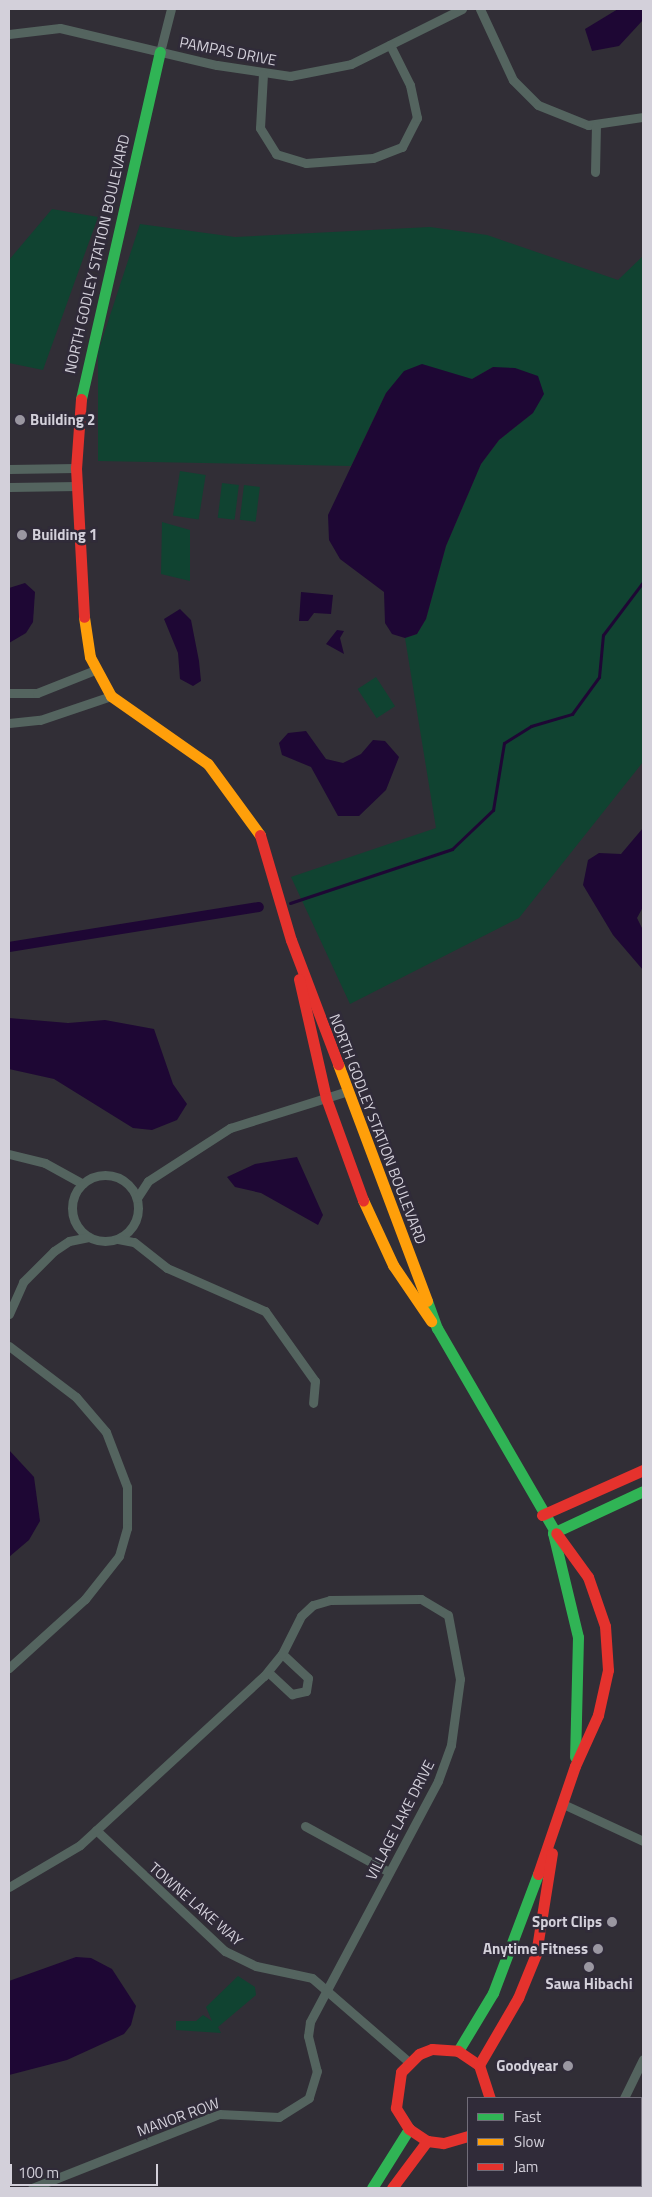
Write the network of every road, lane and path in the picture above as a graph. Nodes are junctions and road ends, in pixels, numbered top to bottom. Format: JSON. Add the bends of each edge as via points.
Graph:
{"nodes":[{"id":1,"x":171,"y":9,"type":"edge"},
{"id":2,"x":462,"y":9,"type":"edge"},
{"id":3,"x":480,"y":9,"type":"edge"},
{"id":4,"x":9,"y":34,"type":"edge"},
{"id":5,"x":390,"y":45,"type":"junction"},
{"id":6,"x":160,"y":52,"type":"junction"},
{"id":7,"x":263,"y":74,"type":"junction"},
{"id":8,"x":643,"y":117,"type":"edge"},
{"id":9,"x":596,"y":125,"type":"junction"},
{"id":10,"x":595,"y":172,"type":"dead end"},
{"id":11,"x":76,"y":468,"type":"junction"},
{"id":12,"x":9,"y":469,"type":"edge"},
{"id":13,"x":78,"y":486,"type":"junction"},
{"id":14,"x":9,"y":487,"type":"edge"},
{"id":15,"x":95,"y":670,"type":"junction"},
{"id":16,"x":9,"y":693,"type":"edge"},
{"id":17,"x":111,"y":696,"type":"junction"},
{"id":18,"x":9,"y":723,"type":"edge"},
{"id":19,"x":291,"y":940,"type":"junction"},
{"id":20,"x":348,"y":1091,"type":"junction"},
{"id":21,"x":326,"y":1098,"type":"junction"},
{"id":22,"x":9,"y":1154,"type":"edge"},
{"id":23,"x":72,"y":1180,"type":"junction"},
{"id":24,"x":148,"y":1181,"type":"junction"},
{"id":25,"x":83,"y":1184,"type":"junction"},
{"id":26,"x":128,"y":1184,"type":"junction"},
{"id":27,"x":77,"y":1193,"type":"junction"},
{"id":28,"x":137,"y":1198,"type":"junction"},
{"id":29,"x":75,"y":1222,"type":"junction"},
{"id":30,"x":134,"y":1225,"type":"junction"},
{"id":31,"x":89,"y":1236,"type":"junction"},
{"id":32,"x":118,"y":1239,"type":"junction"},
{"id":33,"x":69,"y":1241,"type":"junction"},
{"id":34,"x":134,"y":1242,"type":"junction"},
{"id":35,"x":9,"y":1314,"type":"edge"},
{"id":36,"x":437,"y":1328,"type":"junction"},
{"id":37,"x":9,"y":1346,"type":"edge"},
{"id":38,"x":313,"y":1403,"type":"dead end"},
{"id":39,"x":643,"y":1470,"type":"edge"},
{"id":40,"x":643,"y":1491,"type":"edge"},
{"id":41,"x":542,"y":1515,"type":"junction"},
{"id":42,"x":553,"y":1533,"type":"junction"},
{"id":43,"x":282,"y":1654,"type":"junction"},
{"id":44,"x":9,"y":1668,"type":"edge"},
{"id":45,"x":268,"y":1672,"type":"junction"},
{"id":46,"x":575,"y":1766,"type":"junction"},
{"id":47,"x":563,"y":1804,"type":"junction"},
{"id":48,"x":305,"y":1826,"type":"dead end"},
{"id":49,"x":96,"y":1830,"type":"junction"},
{"id":50,"x":553,"y":1838,"type":"junction"},
{"id":51,"x":643,"y":1841,"type":"edge"},
{"id":52,"x":389,"y":1872,"type":"junction"},
{"id":53,"x":9,"y":1887,"type":"edge"},
{"id":54,"x":327,"y":1989,"type":"junction"},
{"id":55,"x":458,"y":2050,"type":"junction"},
{"id":56,"x":643,"y":2059,"type":"edge"},
{"id":57,"x":409,"y":2062,"type":"junction"},
{"id":58,"x":479,"y":2065,"type":"junction"},
{"id":59,"x":490,"y":2097,"type":"edge"},
{"id":60,"x":624,"y":2097,"type":"edge"},
{"id":61,"x":409,"y":2129,"type":"junction"},
{"id":62,"x":467,"y":2136,"type":"edge"},
{"id":63,"x":426,"y":2141,"type":"junction"},
{"id":64,"x":32,"y":2188,"type":"edge"},
{"id":65,"x":372,"y":2188,"type":"edge"},
{"id":66,"x":392,"y":2188,"type":"edge"}],
"edges":[{"from":1,"to":6,"type":"street","name":"NORTH GODLEY STATION BOULEVARD"},
{"from":2,"to":5,"type":"street","name":"PAMPAS DRIVE"},
{"from":3,"to":9,"type":"street","via":[[512,80],[538,105],[566,118]]},
{"from":4,"to":6,"type":"street","name":"PAMPAS DRIVE","via":[[60,28]]},
{"from":5,"to":7,"type":"street","name":"PAMPAS DRIVE","via":[[337,69],[290,76]]},
{"from":5,"to":7,"type":"street","via":[[410,85],[417,118],[402,147],[373,158],[306,163],[276,154],[260,128]]},
{"from":6,"to":7,"type":"street","name":"PAMPAS DRIVE"},
{"from":6,"to":11,"type":"street","name":"NORTH GODLEY STATION BOULEVARD","via":[[94,324],[82,386]]},
{"from":8,"to":9,"type":"street"},
{"from":9,"to":10,"type":"street"},
{"from":11,"to":12,"type":"street"},
{"from":11,"to":13,"type":"street","name":"NORTH GODLEY STATION BOULEVARD"},
{"from":13,"to":14,"type":"street"},
{"from":13,"to":15,"type":"street","name":"NORTH GODLEY STATION BOULEVARD","via":[[84,625]]},
{"from":15,"to":16,"type":"street","via":[[51,689]]},
{"from":15,"to":17,"type":"street","name":"NORTH GODLEY STATION BOULEVARD"},
{"from":17,"to":18,"type":"street","via":[[40,720]]},
{"from":17,"to":19,"type":"street","name":"NORTH GODLEY STATION BOULEVARD","via":[[208,764],[225,782],[258,829]]},
{"from":19,"to":20,"type":"street","name":"NORTH GODLEY STATION BOULEVARD"},
{"from":19,"to":21,"type":"street","name":"NORTH GODLEY STATION BOULEVARD"},
{"from":20,"to":21,"type":"street"},
{"from":20,"to":36,"type":"street","name":"NORTH GODLEY STATION BOULEVARD"},
{"from":21,"to":24,"type":"street","via":[[230,1128]]},
{"from":21,"to":36,"type":"street","name":"NORTH GODLEY STATION BOULEVARD","via":[[358,1190],[393,1265],[415,1303]]},
{"from":22,"to":23,"type":"street","via":[[45,1163]]},
{"from":23,"to":25,"type":"street"},
{"from":23,"to":27,"type":"street"},
{"from":24,"to":26,"type":"street"},
{"from":24,"to":28,"type":"street"},
{"from":25,"to":26,"type":"street","via":[[105,1176]]},
{"from":25,"to":27,"type":"street"},
{"from":26,"to":28,"type":"street"},
{"from":27,"to":29,"type":"street","via":[[72,1208]]},
{"from":28,"to":30,"type":"street"},
{"from":29,"to":31,"type":"street"},
{"from":29,"to":33,"type":"street"},
{"from":30,"to":32,"type":"street"},
{"from":30,"to":34,"type":"street"},
{"from":31,"to":32,"type":"street"},
{"from":31,"to":33,"type":"street"},
{"from":32,"to":34,"type":"street"},
{"from":33,"to":35,"type":"street","via":[[23,1282]]},
{"from":34,"to":38,"type":"street","via":[[166,1268],[265,1311],[315,1381]]},
{"from":36,"to":41,"type":"street","name":"NORTH GODLEY STATION BOULEVARD"},
{"from":37,"to":44,"type":"street","via":[[76,1397],[107,1433],[127,1487],[127,1528],[120,1556],[109,1570]]},
{"from":39,"to":41,"type":"street"},
{"from":40,"to":42,"type":"street"},
{"from":41,"to":42,"type":"street","name":"NORTH GODLEY STATION BOULEVARD"},
{"from":42,"to":46,"type":"street","name":"NORTH GODLEY STATION BOULEVARD","via":[[578,1637],[580,1692]]},
{"from":42,"to":46,"type":"street","name":"NORTH GODLEY STATION BOULEVARD","via":[[588,1577],[598,1600],[608,1649],[603,1700]]},
{"from":43,"to":45,"type":"street","name":"VILLAGE LAKE DRIVE"},
{"from":43,"to":45,"type":"street","via":[[307,1677],[307,1689],[292,1694]]},
{"from":43,"to":52,"type":"street","name":"VILLAGE LAKE DRIVE","via":[[301,1616],[325,1600],[422,1599],[436,1604],[450,1618],[460,1679],[453,1736],[438,1780]]},
{"from":45,"to":49,"type":"street","name":"VILLAGE LAKE DRIVE"},
{"from":46,"to":47,"type":"street","name":"NORTH GODLEY STATION BOULEVARD"},
{"from":47,"to":50,"type":"street","name":"NORTH GODLEY STATION BOULEVARD"},
{"from":47,"to":51,"type":"street"},
{"from":48,"to":52,"type":"street"},
{"from":49,"to":53,"type":"street","name":"VILLAGE LAKE DRIVE","via":[[53,1864]]},
{"from":49,"to":54,"type":"street","name":"TOWNE LAKE WAY","via":[[225,1951],[256,1966],[300,1973]]},
{"from":50,"to":55,"type":"street","name":"NORTH GODLEY STATION BOULEVARD","via":[[493,1993]]},
{"from":50,"to":58,"type":"street","name":"NORTH GODLEY STATION BOULEVARD","via":[[536,1954],[518,1998]]},
{"from":52,"to":54,"type":"street","name":"VILLAGE LAKE DRIVE"},
{"from":54,"to":57,"type":"street","name":"TOWNE LAKE WAY"},
{"from":54,"to":64,"type":"street","name":"MANOR ROW","via":[[308,2030],[317,2066],[314,2088],[293,2112],[271,2118],[219,2114]]},
{"from":55,"to":57,"type":"street","via":[[432,2049]]},
{"from":55,"to":58,"type":"street"},
{"from":56,"to":60,"type":"street"},
{"from":57,"to":61,"type":"street","via":[[395,2096]]},
{"from":58,"to":59,"type":"street","via":[[487,2078]]},
{"from":61,"to":63,"type":"street"},
{"from":61,"to":65,"type":"street"},
{"from":62,"to":63,"type":"street","via":[[443,2144]]},
{"from":63,"to":66,"type":"street"}]}
